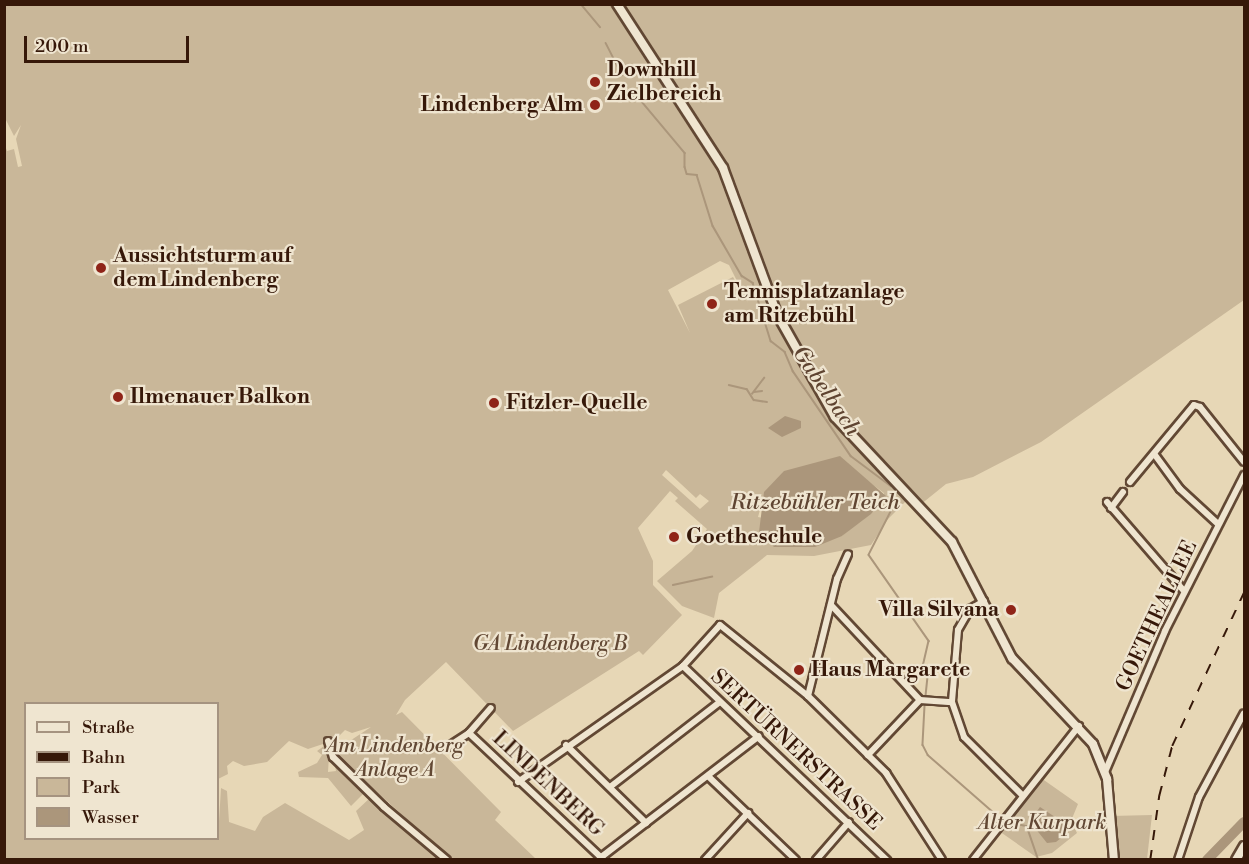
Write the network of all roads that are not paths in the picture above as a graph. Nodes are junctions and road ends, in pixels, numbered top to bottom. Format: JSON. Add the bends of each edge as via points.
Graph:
{"nodes":[{"id":1,"x":617,"y":4,"type":"edge"},
{"id":2,"x":1155,"y":455,"type":"junction"},
{"id":3,"x":1245,"y":462,"type":"edge"},
{"id":4,"x":1245,"y":475,"type":"edge"},
{"id":5,"x":1130,"y":482,"type":"dead end"},
{"id":6,"x":1123,"y":492,"type":"dead end"},
{"id":7,"x":1218,"y":524,"type":"junction"},
{"id":8,"x":848,"y":554,"type":"dead end"},
{"id":9,"x":1184,"y":591,"type":"junction"},
{"id":10,"x":984,"y":601,"type":"junction"},
{"id":11,"x":831,"y":605,"type":"junction"},
{"id":12,"x":683,"y":666,"type":"junction"},
{"id":13,"x":808,"y":696,"type":"junction"},
{"id":14,"x":920,"y":700,"type":"junction"},
{"id":15,"x":720,"y":702,"type":"junction"},
{"id":16,"x":952,"y":702,"type":"junction"},
{"id":17,"x":491,"y":708,"type":"dead end"},
{"id":18,"x":1245,"y":713,"type":"edge"},
{"id":19,"x":1080,"y":726,"type":"junction"},
{"id":20,"x":468,"y":733,"type":"junction"},
{"id":21,"x":759,"y":736,"type":"junction"},
{"id":22,"x":328,"y":741,"type":"dead end"},
{"id":23,"x":566,"y":745,"type":"junction"},
{"id":24,"x":446,"y":748,"type":"dead end"},
{"id":25,"x":868,"y":755,"type":"junction"},
{"id":26,"x":1105,"y":772,"type":"junction"},
{"id":27,"x":710,"y":777,"type":"junction"},
{"id":28,"x":518,"y":782,"type":"junction"},
{"id":29,"x":610,"y":787,"type":"junction"},
{"id":30,"x":1023,"y":796,"type":"junction"},
{"id":31,"x":748,"y":813,"type":"junction"},
{"id":32,"x":849,"y":822,"type":"junction"},
{"id":33,"x":646,"y":823,"type":"junction"},
{"id":34,"x":1245,"y":846,"type":"edge"},
{"id":35,"x":710,"y":858,"type":"edge"},
{"id":36,"x":602,"y":859,"type":"edge"},
{"id":37,"x":1236,"y":859,"type":"edge"},
{"id":38,"x":447,"y":860,"type":"edge"},
{"id":39,"x":796,"y":860,"type":"edge"},
{"id":40,"x":816,"y":860,"type":"edge"},
{"id":41,"x":886,"y":860,"type":"edge"},
{"id":42,"x":942,"y":860,"type":"edge"},
{"id":43,"x":973,"y":860,"type":"edge"},
{"id":44,"x":1114,"y":860,"type":"edge"},
{"id":45,"x":1178,"y":860,"type":"edge"}],
"edges":[{"from":1,"to":10,"type":"street","via":[[723,168],[777,314],[826,403],[850,437],[952,542]]},
{"from":2,"to":3,"type":"street","via":[[1194,405],[1200,407]]},
{"from":2,"to":5,"type":"street"},
{"from":2,"to":7,"type":"street","via":[[1180,489]]},
{"from":4,"to":7,"type":"street","name":"GOETHEALLEE"},
{"from":6,"to":9,"type":"street","via":[[1109,505]]},
{"from":7,"to":9,"type":"street","name":"GOETHEALLEE"},
{"from":8,"to":11,"type":"street"},
{"from":9,"to":26,"type":"street","name":"GOETHEALLEE"},
{"from":10,"to":16,"type":"street","via":[[970,609],[958,630]]},
{"from":10,"to":19,"type":"street","via":[[1021,669]]},
{"from":11,"to":13,"type":"street"},
{"from":11,"to":14,"type":"street"},
{"from":12,"to":13,"type":"street","via":[[720,625]]},
{"from":12,"to":15,"type":"street","name":"SERTÜRNERSTRASSE"},
{"from":12,"to":23,"type":"street"},
{"from":13,"to":25,"type":"street"},
{"from":14,"to":16,"type":"street"},
{"from":14,"to":25,"type":"street"},
{"from":15,"to":21,"type":"street","name":"SERTÜRNERSTRASSE"},
{"from":15,"to":29,"type":"street"},
{"from":16,"to":30,"type":"street","via":[[964,737]]},
{"from":17,"to":20,"type":"street","name":"LINDENBERG"},
{"from":18,"to":45,"type":"street","via":[[1199,796]]},
{"from":19,"to":26,"type":"street"},
{"from":19,"to":30,"type":"street"},
{"from":20,"to":24,"type":"street","name":"LINDENBERG"},
{"from":20,"to":28,"type":"street","name":"LINDENBERG"},
{"from":21,"to":27,"type":"street"},
{"from":21,"to":32,"type":"street","name":"SERTÜRNERSTRASSE"},
{"from":22,"to":38,"type":"street","via":[[333,757]]},
{"from":23,"to":28,"type":"street"},
{"from":23,"to":29,"type":"street"},
{"from":25,"to":42,"type":"street","via":[[897,786]]},
{"from":26,"to":44,"type":"street"},
{"from":27,"to":31,"type":"street"},
{"from":27,"to":33,"type":"street"},
{"from":28,"to":36,"type":"street","name":"LINDENBERG"},
{"from":29,"to":33,"type":"street"},
{"from":30,"to":43,"type":"street"},
{"from":31,"to":35,"type":"street"},
{"from":31,"to":39,"type":"street"},
{"from":32,"to":40,"type":"street"},
{"from":32,"to":41,"type":"street","name":"SERTÜRNERSTRASSE"},
{"from":33,"to":36,"type":"street"},
{"from":34,"to":37,"type":"main road"}]}
